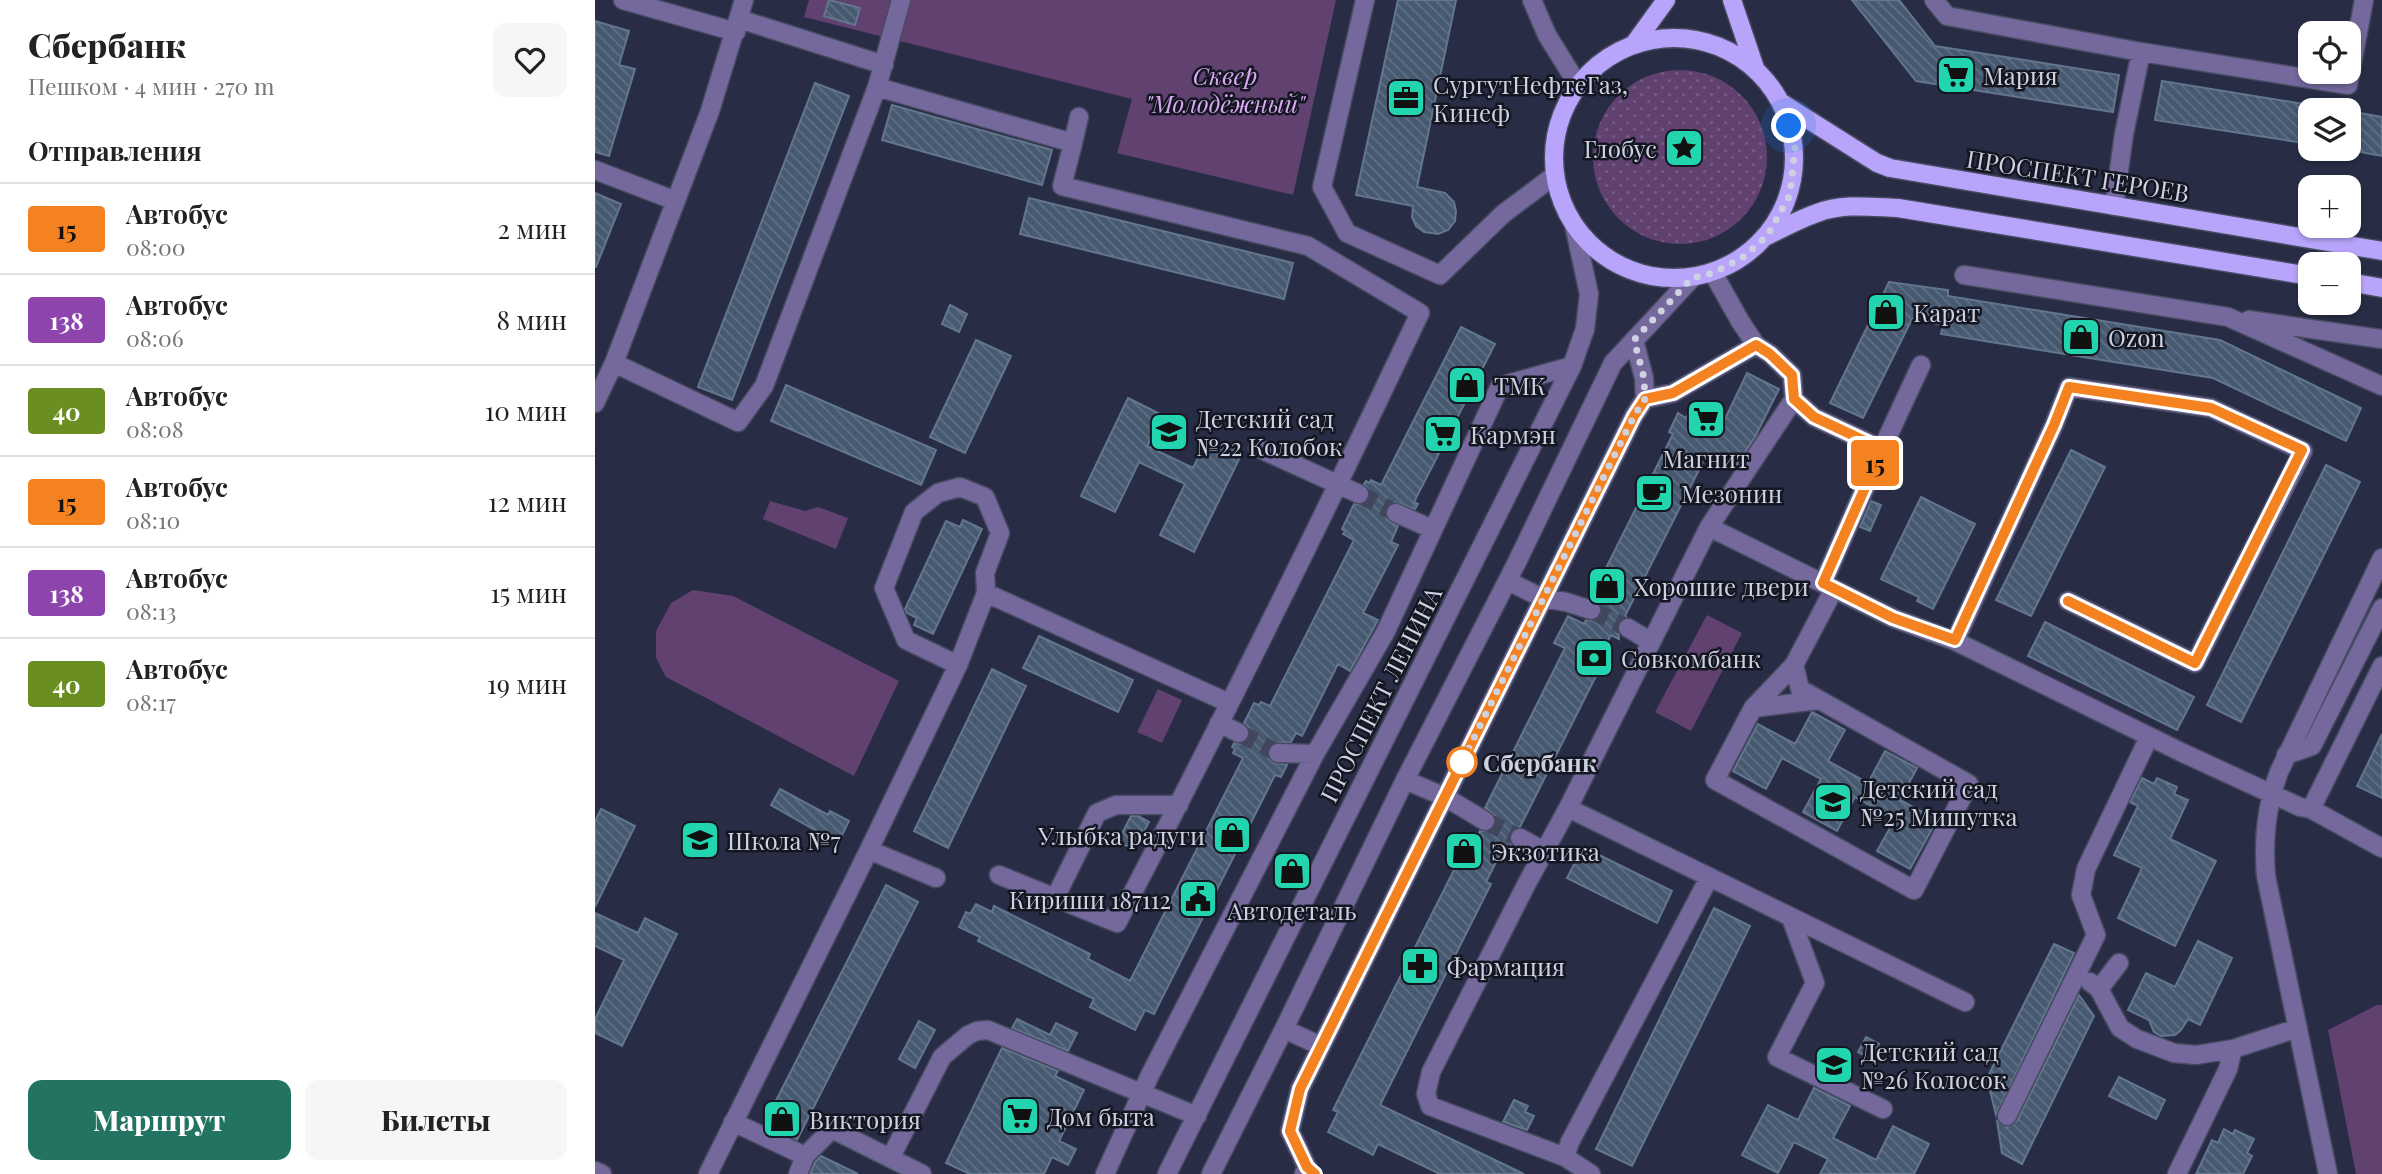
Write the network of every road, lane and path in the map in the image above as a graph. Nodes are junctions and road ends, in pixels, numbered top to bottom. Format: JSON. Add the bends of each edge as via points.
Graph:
{"nodes":[{"id":1,"x":623,"y":0,"type":"edge"},
{"id":2,"x":744,"y":0,"type":"edge"},
{"id":3,"x":901,"y":0,"type":"edge"},
{"id":4,"x":1365,"y":0,"type":"edge"},
{"id":5,"x":1532,"y":0,"type":"edge"},
{"id":6,"x":1666,"y":0,"type":"edge"},
{"id":7,"x":1732,"y":0,"type":"edge"},
{"id":8,"x":1934,"y":0,"type":"edge"},
{"id":9,"x":2364,"y":0,"type":"edge"},
{"id":10,"x":737,"y":25,"type":"junction"},
{"id":11,"x":1634,"y":44,"type":"junction"},
{"id":12,"x":2141,"y":52,"type":"junction"},
{"id":13,"x":884,"y":65,"type":"junction"},
{"id":14,"x":1755,"y":68,"type":"junction"},
{"id":15,"x":1578,"y":85,"type":"junction"},
{"id":16,"x":877,"y":87,"type":"junction"},
{"id":17,"x":1782,"y":103,"type":"junction"},
{"id":18,"x":1080,"y":117,"type":"dead end"},
{"id":19,"x":1073,"y":143,"type":"junction"},
{"id":20,"x":595,"y":170,"type":"edge"},
{"id":21,"x":1555,"y":175,"type":"junction"},
{"id":22,"x":676,"y":201,"type":"junction"},
{"id":23,"x":2114,"y":206,"type":"junction"},
{"id":24,"x":1574,"y":225,"type":"junction"},
{"id":25,"x":1767,"y":236,"type":"junction"},
{"id":26,"x":2382,"y":251,"type":"edge"},
{"id":27,"x":1713,"y":273,"type":"junction"},
{"id":28,"x":2298,"y":274,"type":"edge"},
{"id":29,"x":1964,"y":275,"type":"dead end"},
{"id":30,"x":1692,"y":278,"type":"junction"},
{"id":31,"x":2361,"y":284,"type":"edge"},
{"id":32,"x":2382,"y":288,"type":"edge"},
{"id":33,"x":2228,"y":317,"type":"junction"},
{"id":34,"x":2382,"y":339,"type":"edge"},
{"id":35,"x":1634,"y":340,"type":"junction"},
{"id":36,"x":1756,"y":345,"type":"junction"},
{"id":37,"x":614,"y":363,"type":"junction"},
{"id":38,"x":1921,"y":365,"type":"dead end"},
{"id":39,"x":1572,"y":366,"type":"junction"},
{"id":40,"x":2382,"y":386,"type":"edge"},
{"id":41,"x":1645,"y":399,"type":"junction"},
{"id":42,"x":1794,"y":399,"type":"junction"},
{"id":43,"x":595,"y":403,"type":"edge"},
{"id":44,"x":1258,"y":448,"type":"dead end"},
{"id":45,"x":1882,"y":449,"type":"junction"},
{"id":46,"x":1338,"y":484,"type":"junction"},
{"id":47,"x":1359,"y":494,"type":"tunnel mouth"},
{"id":48,"x":1396,"y":513,"type":"tunnel mouth"},
{"id":49,"x":1709,"y":527,"type":"junction"},
{"id":50,"x":1432,"y":529,"type":"junction"},
{"id":51,"x":2382,"y":558,"type":"edge"},
{"id":52,"x":1508,"y":581,"type":"junction"},
{"id":53,"x":1829,"y":586,"type":"junction"},
{"id":54,"x":986,"y":593,"type":"junction"},
{"id":55,"x":1542,"y":598,"type":"junction"},
{"id":56,"x":2068,"y":601,"type":"dead end"},
{"id":57,"x":2382,"y":608,"type":"edge"},
{"id":58,"x":1591,"y":610,"type":"tunnel mouth"},
{"id":59,"x":1628,"y":628,"type":"tunnel mouth"},
{"id":60,"x":1650,"y":640,"type":"junction"},
{"id":61,"x":1955,"y":640,"type":"junction"},
{"id":62,"x":958,"y":665,"type":"junction"},
{"id":63,"x":1794,"y":665,"type":"junction"},
{"id":64,"x":2382,"y":666,"type":"edge"},
{"id":65,"x":1819,"y":700,"type":"junction"},
{"id":66,"x":1229,"y":703,"type":"junction"},
{"id":67,"x":1753,"y":708,"type":"junction"},
{"id":68,"x":1219,"y":723,"type":"junction"},
{"id":69,"x":1239,"y":733,"type":"tunnel mouth"},
{"id":70,"x":2149,"y":737,"type":"junction"},
{"id":71,"x":1278,"y":753,"type":"tunnel mouth"},
{"id":72,"x":1315,"y":754,"type":"junction"},
{"id":73,"x":2286,"y":755,"type":"junction"},
{"id":74,"x":1405,"y":779,"type":"junction"},
{"id":75,"x":2271,"y":793,"type":"junction"},
{"id":76,"x":1445,"y":797,"type":"junction"},
{"id":77,"x":1179,"y":805,"type":"junction"},
{"id":78,"x":1568,"y":808,"type":"junction"},
{"id":79,"x":2311,"y":810,"type":"junction"},
{"id":80,"x":1485,"y":821,"type":"tunnel mouth"},
{"id":81,"x":1520,"y":838,"type":"tunnel mouth"},
{"id":82,"x":2382,"y":848,"type":"edge"},
{"id":83,"x":869,"y":850,"type":"junction"},
{"id":84,"x":1544,"y":851,"type":"junction"},
{"id":85,"x":999,"y":875,"type":"dead end"},
{"id":86,"x":936,"y":878,"type":"dead end"},
{"id":87,"x":1709,"y":878,"type":"junction"},
{"id":88,"x":1055,"y":898,"type":"junction"},
{"id":89,"x":1791,"y":918,"type":"junction"},
{"id":90,"x":2119,"y":963,"type":"dead end"},
{"id":91,"x":1965,"y":1002,"type":"dead end"},
{"id":92,"x":2298,"y":1028,"type":"junction"},
{"id":93,"x":1285,"y":1029,"type":"junction"},
{"id":94,"x":1321,"y":1046,"type":"junction"},
{"id":95,"x":2233,"y":1049,"type":"junction"},
{"id":96,"x":1142,"y":1095,"type":"junction"},
{"id":97,"x":1883,"y":1109,"type":"dead end"},
{"id":98,"x":1197,"y":1116,"type":"junction"},
{"id":99,"x":2007,"y":1116,"type":"dead end"},
{"id":100,"x":733,"y":1122,"type":"junction"},
{"id":101,"x":805,"y":1156,"type":"junction"},
{"id":102,"x":891,"y":1157,"type":"junction"},
{"id":103,"x":1565,"y":1157,"type":"junction"},
{"id":104,"x":595,"y":1171,"type":"edge"},
{"id":105,"x":1309,"y":1172,"type":"edge"},
{"id":106,"x":602,"y":1174,"type":"edge"},
{"id":107,"x":708,"y":1174,"type":"edge"},
{"id":108,"x":798,"y":1174,"type":"edge"},
{"id":109,"x":922,"y":1174,"type":"edge"},
{"id":110,"x":1105,"y":1174,"type":"edge"},
{"id":111,"x":1167,"y":1174,"type":"edge"},
{"id":112,"x":1211,"y":1174,"type":"edge"},
{"id":113,"x":1591,"y":1174,"type":"edge"},
{"id":114,"x":2177,"y":1174,"type":"edge"},
{"id":115,"x":2328,"y":1174,"type":"edge"}],
"edges":[{"from":1,"to":10,"type":"street"},
{"from":2,"to":10,"type":"street"},
{"from":3,"to":13,"type":"street"},
{"from":4,"to":21,"type":"street","via":[[1322,187],[1347,233],[1440,275],[1503,214]]},
{"from":5,"to":15,"type":"street"},
{"from":6,"to":11,"type":"main road"},
{"from":7,"to":14,"type":"main road"},
{"from":8,"to":12,"type":"street","via":[[1947,16]]},
{"from":9,"to":12,"type":"street","via":[[2348,85]]},
{"from":10,"to":13,"type":"street"},
{"from":10,"to":22,"type":"street"},
{"from":11,"to":14,"type":"main road","via":[[1677,38],[1719,46]]},
{"from":11,"to":15,"type":"main road","via":[[1603,61]]},
{"from":12,"to":23,"type":"street"},
{"from":13,"to":16,"type":"street"},
{"from":14,"to":17,"type":"main road"},
{"from":15,"to":21,"type":"main road","via":[[1562,113],[1554,143]]},
{"from":16,"to":19,"type":"street"},
{"from":16,"to":37,"type":"street","via":[[764,386],[739,422]]},
{"from":17,"to":23,"type":"main road","name":"ПРОСПЕКТ ГЕРОЕВ","via":[[1890,168]]},
{"from":17,"to":25,"type":"main road","via":[[1795,148],[1790,195]]},
{"from":18,"to":19,"type":"street"},
{"from":19,"to":46,"type":"street","via":[[1062,186],[1308,246],[1420,313]]},
{"from":20,"to":22,"type":"street"},
{"from":21,"to":24,"type":"main road"},
{"from":22,"to":37,"type":"street"},
{"from":23,"to":26,"type":"main road","name":"ПРОСПЕКТ ГЕРОЕВ"},
{"from":24,"to":30,"type":"main road","via":[[1605,258],[1646,276]]},
{"from":24,"to":39,"type":"street","name":"ПРОСПЕКТ ЛЕНИНА","via":[[1589,294],[1585,330]]},
{"from":25,"to":27,"type":"main road","via":[[1742,258]]},
{"from":25,"to":28,"type":"main road","via":[[1833,208],[1898,208]]},
{"from":27,"to":30,"type":"main road"},
{"from":27,"to":36,"type":"street"},
{"from":29,"to":33,"type":"street"},
{"from":30,"to":35,"type":"street"},
{"from":31,"to":32,"type":"main road"},
{"from":33,"to":34,"type":"street"},
{"from":33,"to":40,"type":"street"},
{"from":35,"to":41,"type":"street"},
{"from":35,"to":52,"type":"street","via":[[1613,363]]},
{"from":36,"to":41,"type":"street","via":[[1673,393]]},
{"from":36,"to":42,"type":"street","via":[[1792,375]]},
{"from":37,"to":43,"type":"street"},
{"from":38,"to":45,"type":"street"},
{"from":39,"to":50,"type":"street","via":[[1500,386]]},
{"from":39,"to":98,"type":"street","name":"ПРОСПЕКТ ЛЕНИНА"},
{"from":41,"to":55,"type":"street"},
{"from":42,"to":45,"type":"street","via":[[1814,417]]},
{"from":42,"to":49,"type":"street"},
{"from":44,"to":46,"type":"street"},
{"from":45,"to":53,"type":"street"},
{"from":46,"to":47,"type":"street"},
{"from":46,"to":66,"type":"street"},
{"from":48,"to":50,"type":"street"},
{"from":49,"to":53,"type":"street"},
{"from":49,"to":60,"type":"street"},
{"from":50,"to":72,"type":"street","via":[[1374,654]]},
{"from":51,"to":73,"type":"street"},
{"from":52,"to":55,"type":"street"},
{"from":52,"to":74,"type":"street"},
{"from":53,"to":61,"type":"street","via":[[1893,618]]},
{"from":53,"to":63,"type":"street"},
{"from":54,"to":62,"type":"street"},
{"from":54,"to":62,"type":"street","via":[[985,573],[1000,533],[985,497],[960,487],[938,492],[914,512],[884,588],[907,640]]},
{"from":54,"to":66,"type":"street"},
{"from":55,"to":58,"type":"street"},
{"from":55,"to":76,"type":"street"},
{"from":56,"to":61,"type":"street","via":[[2195,663],[2302,450],[2211,408],[2069,387]]},
{"from":57,"to":73,"type":"street","via":[[2312,746]]},
{"from":59,"to":60,"type":"street"},
{"from":60,"to":78,"type":"street"},
{"from":61,"to":70,"type":"street"},
{"from":62,"to":83,"type":"street"},
{"from":63,"to":65,"type":"street","via":[[1800,689]]},
{"from":63,"to":67,"type":"street"},
{"from":64,"to":79,"type":"street"},
{"from":65,"to":67,"type":"street"},
{"from":65,"to":67,"type":"street","via":[[1969,784],[1914,890],[1715,779]]},
{"from":66,"to":68,"type":"street"},
{"from":68,"to":69,"type":"street"},
{"from":68,"to":77,"type":"street"},
{"from":70,"to":75,"type":"street"},
{"from":70,"to":99,"type":"street","via":[[2086,869],[2081,895],[2096,935]]},
{"from":71,"to":72,"type":"street"},
{"from":72,"to":96,"type":"street"},
{"from":73,"to":75,"type":"street"},
{"from":74,"to":76,"type":"street"},
{"from":74,"to":93,"type":"street"},
{"from":75,"to":79,"type":"street"},
{"from":75,"to":92,"type":"street","via":[[2265,826],[2266,876]]},
{"from":76,"to":80,"type":"street"},
{"from":76,"to":94,"type":"street"},
{"from":77,"to":88,"type":"street","via":[[1116,805],[1097,813]]},
{"from":77,"to":88,"type":"street","via":[[1117,923]]},
{"from":78,"to":84,"type":"street"},
{"from":78,"to":87,"type":"street"},
{"from":79,"to":82,"type":"street"},
{"from":81,"to":84,"type":"street"},
{"from":83,"to":86,"type":"street"},
{"from":83,"to":100,"type":"street"},
{"from":84,"to":103,"type":"street","via":[[1431,1072],[1426,1094],[1430,1106]]},
{"from":85,"to":88,"type":"street"},
{"from":87,"to":89,"type":"street"},
{"from":87,"to":103,"type":"street"},
{"from":89,"to":91,"type":"street"},
{"from":89,"to":97,"type":"street","via":[[1815,983],[1777,1058]]},
{"from":90,"to":95,"type":"street","via":[[2095,986],[2120,1027],[2174,1053]]},
{"from":92,"to":95,"type":"street"},
{"from":92,"to":115,"type":"street"},
{"from":93,"to":94,"type":"street"},
{"from":93,"to":112,"type":"street"},
{"from":94,"to":105,"type":"street","via":[[1300,1089],[1290,1131]]},
{"from":95,"to":114,"type":"street","via":[[2228,1069]]},
{"from":96,"to":98,"type":"street"},
{"from":96,"to":102,"type":"street","via":[[988,1030],[977,1031],[942,1057]]},
{"from":96,"to":110,"type":"street"},
{"from":98,"to":111,"type":"street","name":"ПРОСПЕКТ ЛЕНИНА"},
{"from":100,"to":101,"type":"street"},
{"from":100,"to":107,"type":"street"},
{"from":101,"to":102,"type":"street","via":[[832,1129]]},
{"from":101,"to":108,"type":"street"},
{"from":102,"to":109,"type":"street"},
{"from":103,"to":113,"type":"street"},
{"from":104,"to":106,"type":"street"}]}
